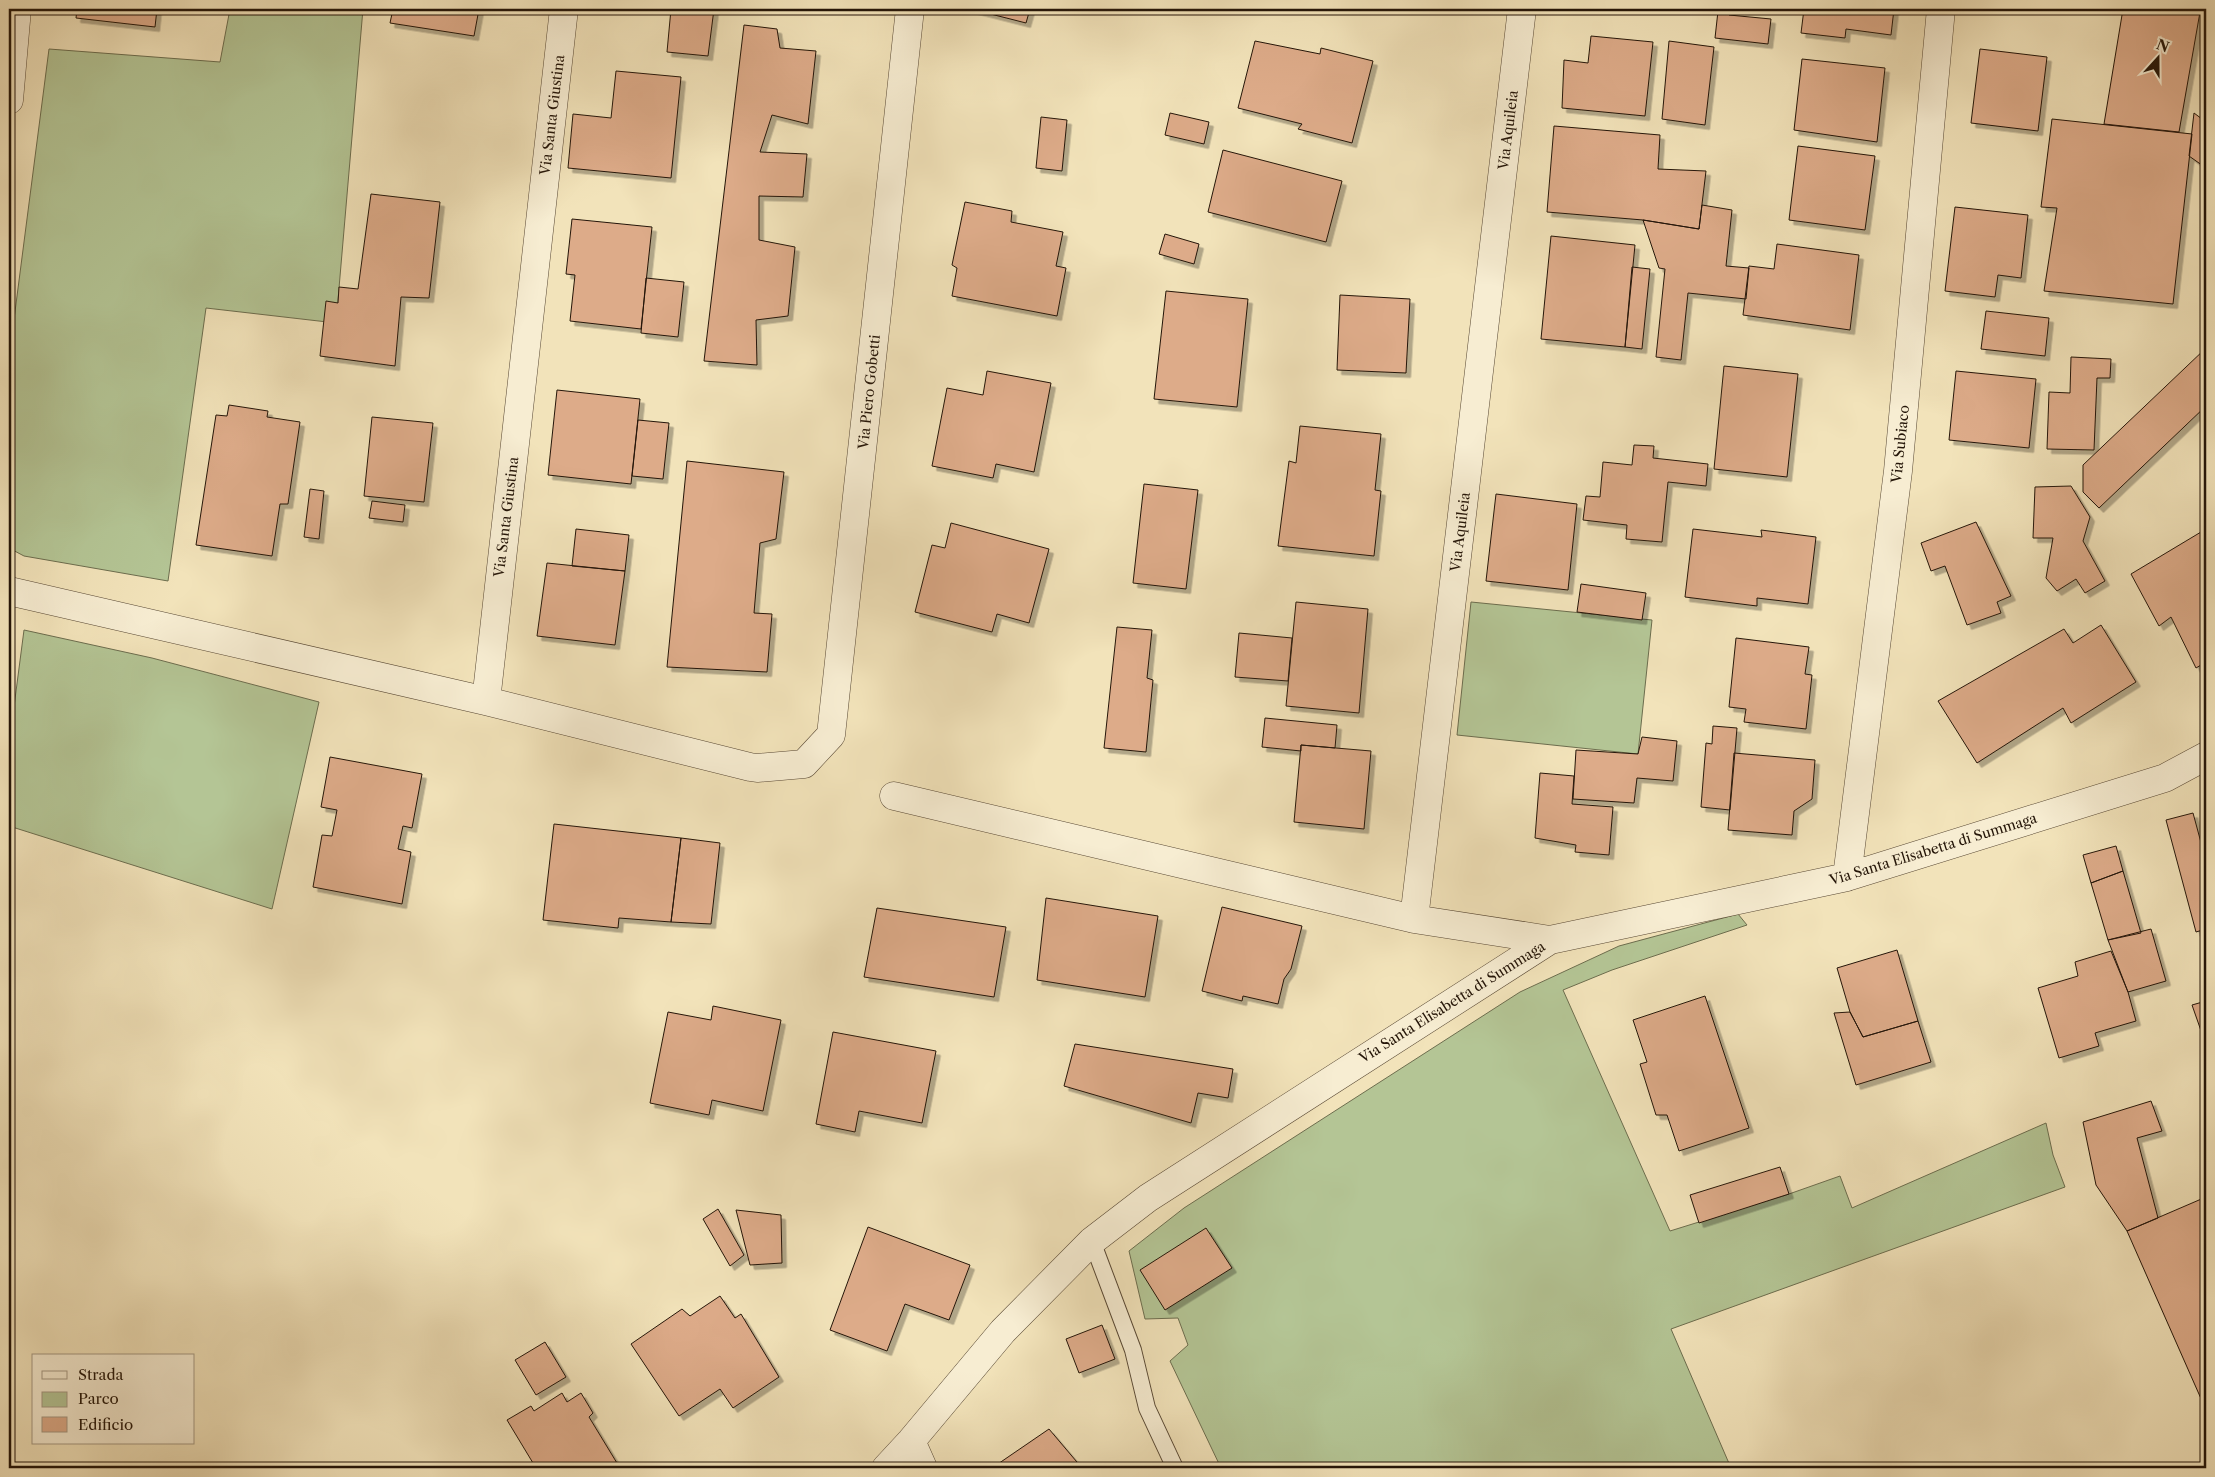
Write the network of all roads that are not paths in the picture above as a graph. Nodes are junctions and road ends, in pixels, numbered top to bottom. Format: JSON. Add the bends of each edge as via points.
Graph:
{"nodes":[{"id":1,"x":17,"y":9,"type":"edge"},
{"id":2,"x":564,"y":9,"type":"edge"},
{"id":3,"x":910,"y":9,"type":"edge"},
{"id":4,"x":1522,"y":9,"type":"edge"},
{"id":5,"x":1941,"y":9,"type":"edge"},
{"id":6,"x":9,"y":100,"type":"edge"},
{"id":7,"x":9,"y":591,"type":"edge"},
{"id":8,"x":486,"y":701,"type":"junction"},
{"id":9,"x":2206,"y":756,"type":"edge"},
{"id":10,"x":894,"y":796,"type":"dead end"},
{"id":11,"x":1847,"y":877,"type":"junction"},
{"id":12,"x":1414,"y":919,"type":"junction"},
{"id":13,"x":1550,"y":940,"type":"junction"},
{"id":14,"x":1092,"y":1242,"type":"junction"},
{"id":15,"x":911,"y":1441,"type":"junction"},
{"id":16,"x":886,"y":1468,"type":"edge"},
{"id":17,"x":924,"y":1468,"type":"edge"},
{"id":18,"x":1175,"y":1468,"type":"edge"}],
"edges":[{"from":1,"to":6,"type":"street"},
{"from":2,"to":8,"type":"street","name":"Via Santa Giustina"},
{"from":3,"to":8,"type":"street","name":"Via Piero Gobetti","via":[[831,735],[804,764],[757,768]]},
{"from":4,"to":12,"type":"street","name":"Via Aquileia"},
{"from":5,"to":11,"type":"street","name":"Via Subiaco","via":[[1898,471]]},
{"from":7,"to":8,"type":"street"},
{"from":9,"to":11,"type":"street","name":"Via Santa Elisabetta di Summaga","via":[[2165,778]]},
{"from":10,"to":12,"type":"street"},
{"from":11,"to":13,"type":"street","name":"Via Santa Elisabetta di Summaga"},
{"from":12,"to":13,"type":"street"},
{"from":13,"to":14,"type":"street","name":"Via Santa Elisabetta di Summaga","via":[[1148,1198]]},
{"from":14,"to":15,"type":"street","name":"Via Santa Elisabetta di Summaga","via":[[1003,1331]]},
{"from":14,"to":18,"type":"lane","via":[[1133,1350],[1147,1408]]},
{"from":15,"to":16,"type":"street","name":"Via Santa Elisabetta di Summaga"},
{"from":15,"to":17,"type":"street"}]}
